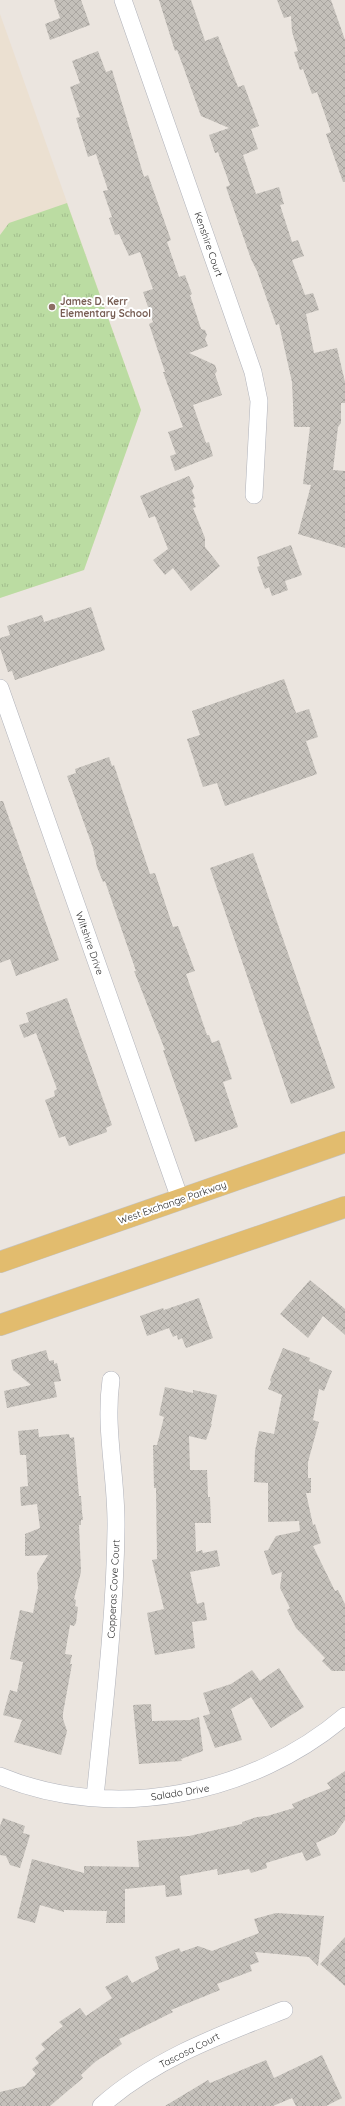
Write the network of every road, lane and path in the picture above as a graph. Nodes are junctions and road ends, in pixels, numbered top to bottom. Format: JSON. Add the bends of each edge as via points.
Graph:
{"nodes":[{"id":1,"x":123,"y":0,"type":"edge"},
{"id":2,"x":254,"y":495,"type":"dead end"},
{"id":3,"x":0,"y":688,"type":"edge"},
{"id":4,"x":345,"y":1142,"type":"edge"},
{"id":5,"x":345,"y":1194,"type":"edge"},
{"id":6,"x":180,"y":1199,"type":"junction"},
{"id":7,"x":345,"y":1207,"type":"edge"},
{"id":8,"x":276,"y":1231,"type":"junction"},
{"id":9,"x":0,"y":1262,"type":"edge"},
{"id":10,"x":0,"y":1325,"type":"edge"},
{"id":11,"x":111,"y":1380,"type":"dead end"},
{"id":12,"x":345,"y":1716,"type":"edge"},
{"id":13,"x":0,"y":1776,"type":"edge"},
{"id":14,"x":95,"y":1797,"type":"junction"},
{"id":15,"x":284,"y":2010,"type":"dead end"},
{"id":16,"x":101,"y":2106,"type":"edge"}],
"edges":[{"from":1,"to":2,"type":"street","name":"Kenshire Court","via":[[254,372],[259,402]]},
{"from":3,"to":6,"type":"street","name":"Wiltshire Drive"},
{"from":4,"to":6,"type":"main road","name":"West Exchange Parkway"},
{"from":5,"to":8,"type":"main road","via":[[313,1207]]},
{"from":6,"to":9,"type":"main road","name":"West Exchange Parkway"},
{"from":7,"to":8,"type":"main road"},
{"from":8,"to":10,"type":"main road"},
{"from":11,"to":14,"type":"street","name":"Copperas Cove Court","via":[[107,1404],[116,1520],[116,1565]]},
{"from":12,"to":14,"type":"street","name":"Salado Drive","via":[[298,1750],[270,1765],[219,1786],[160,1796]]},
{"from":13,"to":14,"type":"street","name":"Salado Drive","via":[[39,1788]]},
{"from":15,"to":16,"type":"street","name":"Tascosa Court","via":[[186,2050],[133,2082]]}]}
